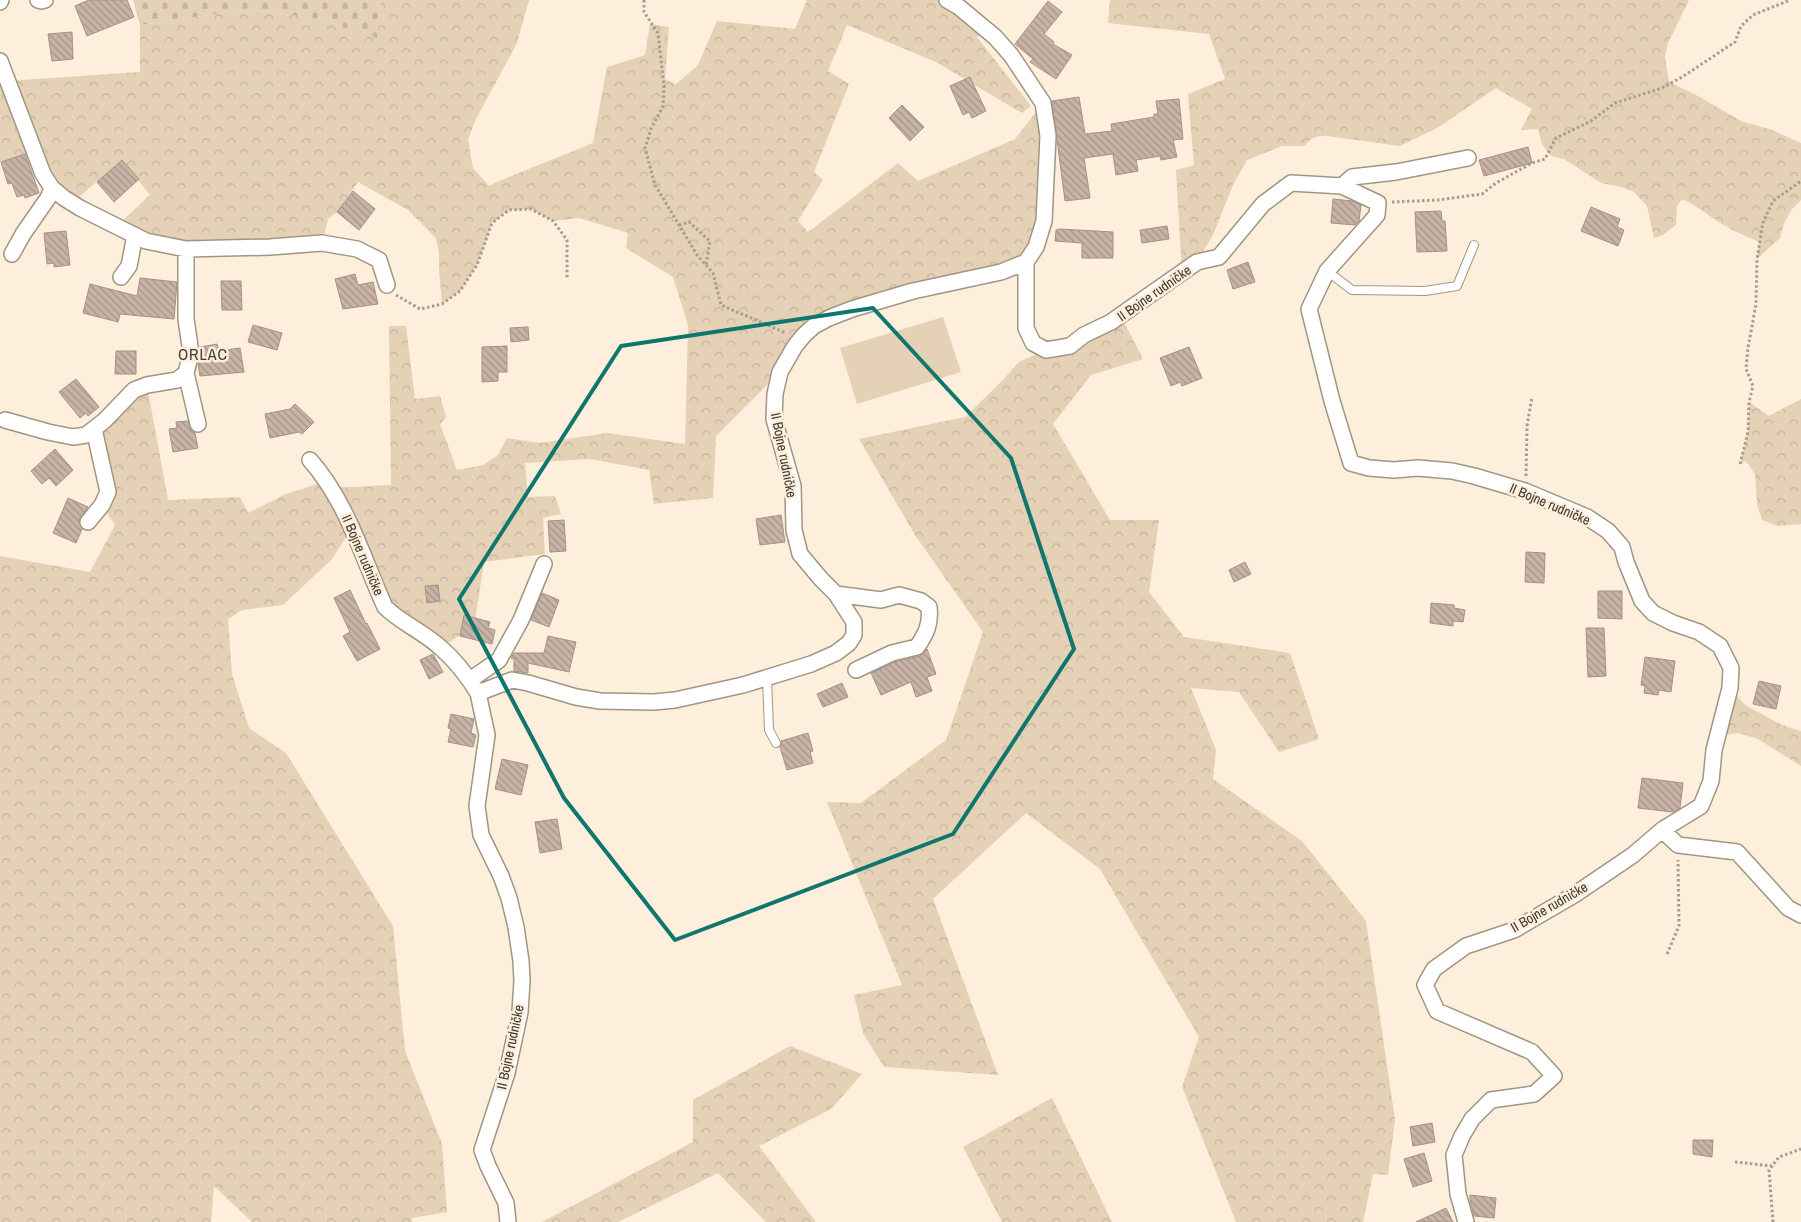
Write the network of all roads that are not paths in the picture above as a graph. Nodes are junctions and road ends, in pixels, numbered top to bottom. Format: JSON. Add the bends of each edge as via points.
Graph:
{"nodes":[{"id":1,"x":38,"y":0,"type":"edge"},
{"id":2,"x":45,"y":0,"type":"edge"},
{"id":3,"x":947,"y":0,"type":"edge"},
{"id":4,"x":0,"y":61,"type":"edge"},
{"id":5,"x":1468,"y":158,"type":"dead end"},
{"id":6,"x":1342,"y":186,"type":"junction"},
{"id":7,"x":52,"y":188,"type":"junction"},
{"id":8,"x":135,"y":236,"type":"junction"},
{"id":9,"x":1474,"y":245,"type":"dead end"},
{"id":10,"x":186,"y":249,"type":"junction"},
{"id":11,"x":12,"y":254,"type":"dead end"},
{"id":12,"x":1026,"y":262,"type":"junction"},
{"id":13,"x":1327,"y":271,"type":"junction"},
{"id":14,"x":122,"y":277,"type":"dead end"},
{"id":15,"x":388,"y":285,"type":"road end"},
{"id":16,"x":186,"y":373,"type":"junction"},
{"id":17,"x":5,"y":420,"type":"dead end"},
{"id":18,"x":198,"y":424,"type":"dead end"},
{"id":19,"x":94,"y":429,"type":"junction"},
{"id":20,"x":310,"y":460,"type":"dead end"},
{"id":21,"x":88,"y":522,"type":"dead end"},
{"id":22,"x":544,"y":564,"type":"dead end"},
{"id":23,"x":836,"y":594,"type":"junction"},
{"id":24,"x":856,"y":670,"type":"dead end"},
{"id":25,"x":767,"y":679,"type":"junction"},
{"id":26,"x":474,"y":686,"type":"junction"},
{"id":27,"x":776,"y":744,"type":"dead end"},
{"id":28,"x":1662,"y":830,"type":"junction"},
{"id":29,"x":1801,"y":915,"type":"edge"},
{"id":30,"x":508,"y":1222,"type":"edge"},
{"id":31,"x":1466,"y":1222,"type":"edge"}],
"edges":[{"from":1,"to":2,"type":"street"},
{"from":3,"to":12,"type":"street","name":"II Bojne rudničke","via":[[995,37],[1042,103],[1048,136],[1044,221],[1036,247]]},
{"from":4,"to":7,"type":"street"},
{"from":5,"to":6,"type":"street","via":[[1352,177]]},
{"from":6,"to":12,"type":"street","name":"II Bojne rudničke","via":[[1291,183],[1263,204],[1219,257],[1197,262],[1111,322],[1070,346],[1046,350],[1033,342],[1026,328]]},
{"from":6,"to":13,"type":"street","name":"II Bojne rudničke","via":[[1378,203],[1377,215]]},
{"from":7,"to":8,"type":"street","via":[[80,208]]},
{"from":7,"to":11,"type":"street"},
{"from":8,"to":10,"type":"street"},
{"from":8,"to":14,"type":"street","via":[[129,266]]},
{"from":9,"to":13,"type":"lane","via":[[1458,286],[1425,290],[1352,290]]},
{"from":10,"to":15,"type":"street","via":[[270,248],[322,243],[356,249],[379,260]]},
{"from":10,"to":16,"type":"street","via":[[186,319],[191,353]]},
{"from":12,"to":23,"type":"street","name":"II Bojne rudničke","via":[[1001,272],[914,291],[852,309],[814,326],[795,346],[780,372],[774,420],[793,486],[794,530],[800,554]]},
{"from":13,"to":28,"type":"street","name":"II Bojne rudničke","via":[[1309,309],[1351,463],[1369,468],[1418,468],[1474,476],[1525,491],[1587,517],[1608,531],[1622,547],[1642,601],[1653,613],[1699,632],[1720,646],[1731,668],[1730,688],[1714,750],[1711,781],[1701,806]]},
{"from":16,"to":18,"type":"street"},
{"from":16,"to":19,"type":"street","via":[[177,380],[134,390]]},
{"from":17,"to":19,"type":"street","via":[[73,437],[86,435]]},
{"from":19,"to":21,"type":"street","via":[[108,492]]},
{"from":20,"to":26,"type":"street","name":"II Bojne rudničke","via":[[342,507],[384,607],[441,647]]},
{"from":22,"to":26,"type":"street","via":[[521,620],[499,660]]},
{"from":23,"to":24,"type":"street","via":[[882,600],[900,595],[921,600],[929,607],[927,633],[917,647],[892,653]]},
{"from":23,"to":25,"type":"street","name":"II Bojne rudničke","via":[[854,622],[854,635],[849,643],[812,664]]},
{"from":25,"to":26,"type":"street","name":"II Bojne rudničke","via":[[654,702],[600,701],[512,680]]},
{"from":25,"to":27,"type":"lane","via":[[769,730]]},
{"from":26,"to":30,"type":"street","name":"II Bojne rudničke","via":[[487,735],[477,806],[481,835],[509,898],[521,961],[520,1012],[506,1073],[482,1150],[506,1203]]},
{"from":28,"to":29,"type":"street","via":[[1678,845],[1737,852],[1788,908]]},
{"from":28,"to":31,"type":"street","name":"II Bojne rudničke","via":[[1633,855],[1574,895],[1514,930],[1466,946],[1434,969],[1425,985],[1437,1011],[1532,1052],[1554,1076],[1534,1094],[1491,1100],[1472,1119],[1454,1156],[1458,1194]]}]}
